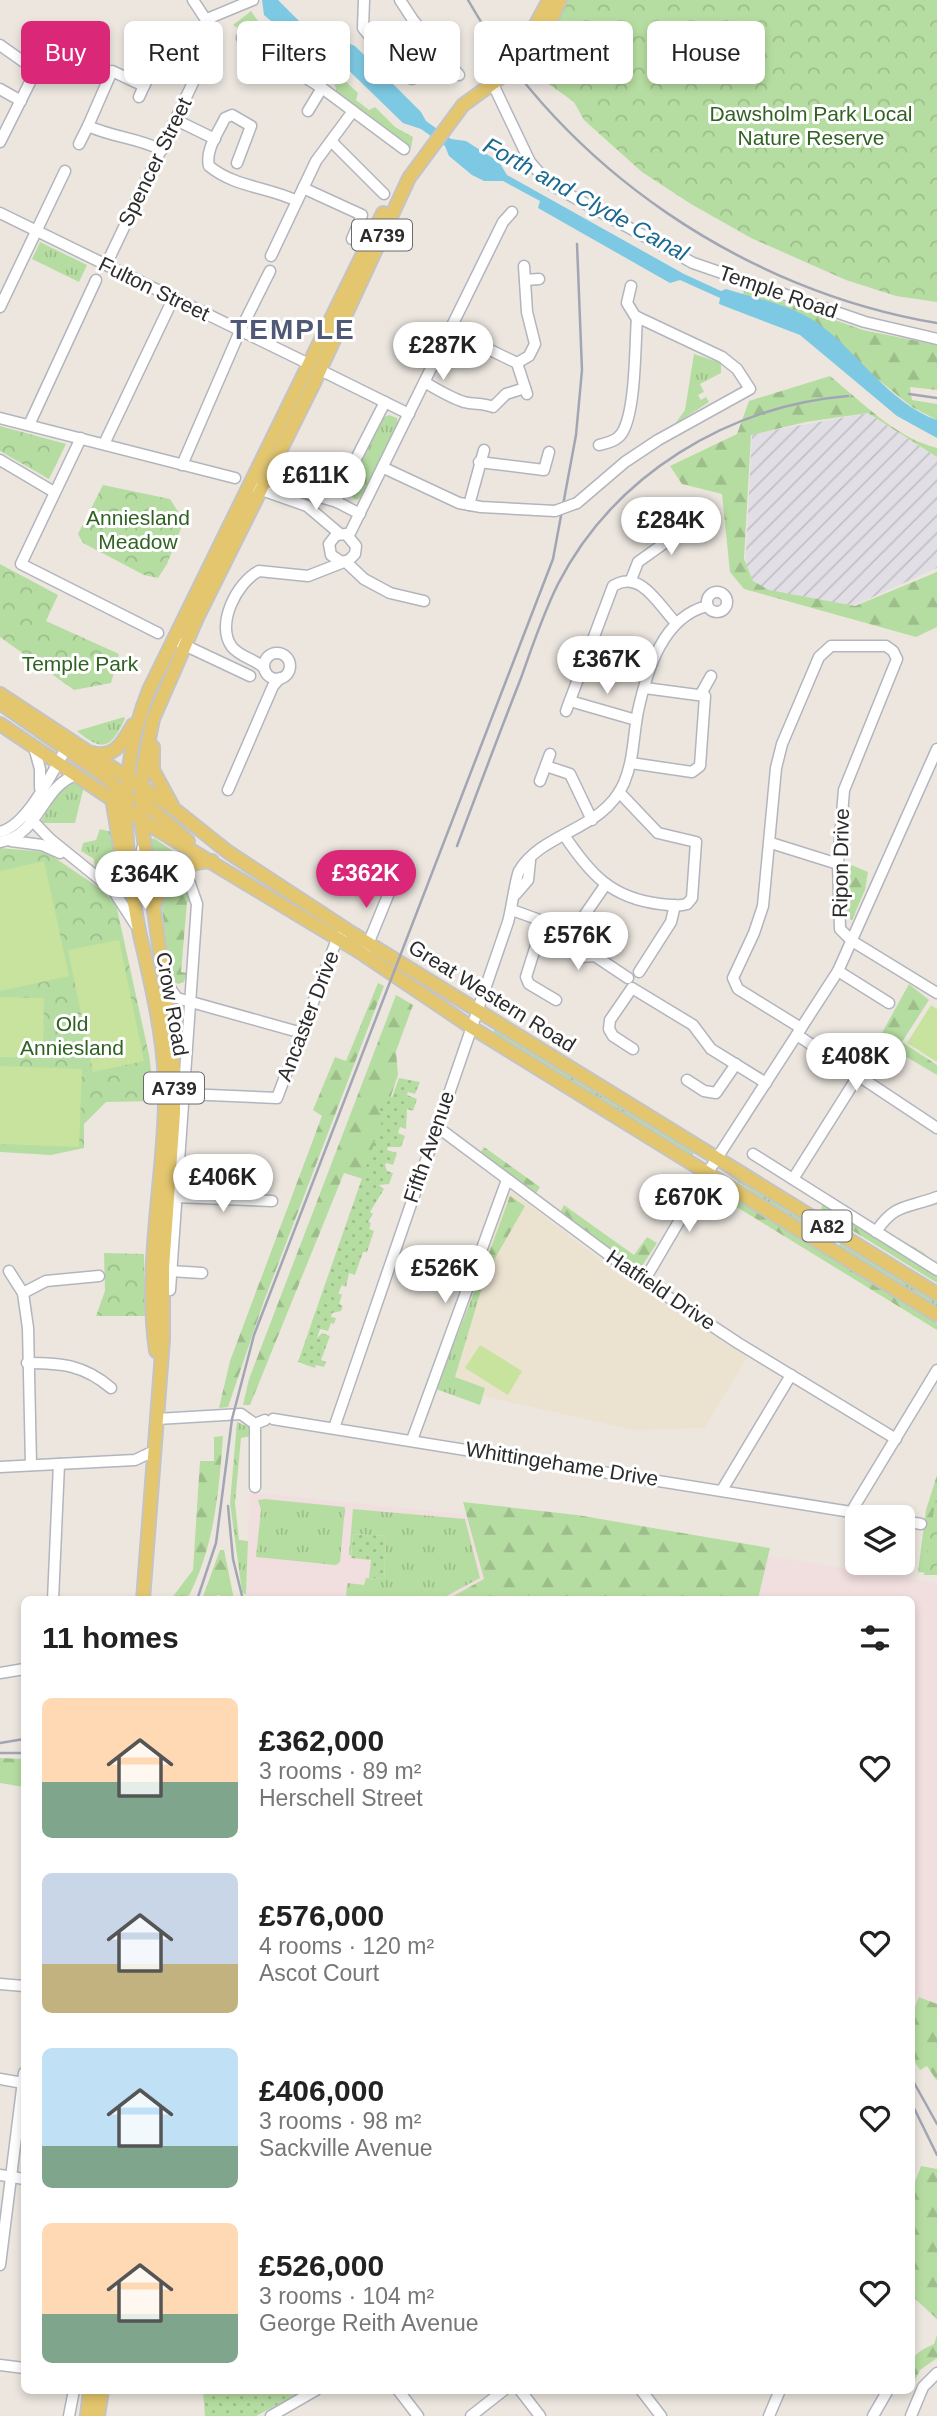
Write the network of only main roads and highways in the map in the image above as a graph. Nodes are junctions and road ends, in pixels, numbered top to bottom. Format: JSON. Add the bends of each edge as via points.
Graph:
{"nodes":[{"id":1,"x":549,"y":0,"type":"edge"},
{"id":2,"x":560,"y":0,"type":"edge"},
{"id":3,"x":538,"y":21,"type":"edge"},
{"id":4,"x":550,"y":21,"type":"edge"},
{"id":5,"x":487,"y":84,"type":"edge"},
{"id":6,"x":179,"y":642,"type":"junction"},
{"id":7,"x":0,"y":694,"type":"edge"},
{"id":8,"x":0,"y":704,"type":"edge"},
{"id":9,"x":156,"y":709,"type":"junction"},
{"id":10,"x":139,"y":716,"type":"junction"},
{"id":11,"x":0,"y":724,"type":"edge"},
{"id":12,"x":69,"y":745,"type":"junction"},
{"id":13,"x":89,"y":751,"type":"junction"},
{"id":14,"x":127,"y":779,"type":"junction"},
{"id":15,"x":141,"y":794,"type":"junction"},
{"id":16,"x":121,"y":801,"type":"junction"},
{"id":17,"x":178,"y":812,"type":"junction"},
{"id":18,"x":141,"y":819,"type":"junction"},
{"id":19,"x":213,"y":861,"type":"junction"},
{"id":20,"x":154,"y":911,"type":"junction"},
{"id":21,"x":366,"y":948,"type":"junction"},
{"id":22,"x":840,"y":1235,"type":"junction"},
{"id":23,"x":831,"y":1250,"type":"junction"},
{"id":24,"x":937,"y":1294,"type":"edge"},
{"id":25,"x":937,"y":1315,"type":"edge"},
{"id":26,"x":159,"y":1375,"type":"junction"},
{"id":27,"x":143,"y":1596,"type":"edge"},
{"id":28,"x":90,"y":2394,"type":"edge"},
{"id":29,"x":101,"y":2394,"type":"edge"},
{"id":30,"x":87,"y":2416,"type":"edge"},
{"id":31,"x":98,"y":2416,"type":"edge"}],
"edges":[{"from":1,"to":3,"type":"main road","number":"A739"},
{"from":2,"to":4,"type":"main road","number":"A739"},
{"from":5,"to":6,"type":"main road","number":"A739","via":[[439,128],[426,147]]},
{"from":6,"to":9,"type":"main road","number":"A739"},
{"from":6,"to":10,"type":"main road","number":"A739"},
{"from":7,"to":12,"type":"main road"},
{"from":8,"to":12,"type":"main road"},
{"from":9,"to":15,"type":"main road","number":"A739"},
{"from":9,"to":17,"type":"main road","via":[[152,765]]},
{"from":10,"to":13,"type":"main road","via":[[116,750],[100,755]]},
{"from":10,"to":14,"type":"main road","number":"A739"},
{"from":11,"to":16,"type":"main road","name":"Great Western Road"},
{"from":12,"to":13,"type":"main road"},
{"from":12,"to":16,"type":"main road","via":[[105,776]]},
{"from":13,"to":14,"type":"main road"},
{"from":14,"to":15,"type":"main road"},
{"from":14,"to":16,"type":"main road","number":"A739"},
{"from":15,"to":17,"type":"main road","name":"Great Western Road","number":"A82"},
{"from":15,"to":18,"type":"main road","number":"A739"},
{"from":15,"to":19,"type":"main road"},
{"from":16,"to":18,"type":"main road","name":"Great Western Road"},
{"from":16,"to":26,"type":"main road","name":"Crow Road","number":"A739","via":[[165,1079],[152,1290]]},
{"from":17,"to":21,"type":"main road","name":"Great Western Road","number":"A82","via":[[228,852],[348,930]]},
{"from":18,"to":19,"type":"main road","name":"Great Western Road","number":"A82"},
{"from":18,"to":20,"type":"main road","name":"Crow Road","number":"A739"},
{"from":19,"to":20,"type":"main road","via":[[188,863],[169,875],[159,889]]},
{"from":19,"to":21,"type":"main road","name":"Great Western Road","number":"A82","via":[[337,939]]},
{"from":20,"to":26,"type":"main road","name":"Crow Road","number":"A739","via":[[174,1071]]},
{"from":21,"to":22,"type":"main road","name":"Great Western Road","number":"A82","via":[[478,1010]]},
{"from":21,"to":23,"type":"main road","name":"Great Western Road","number":"A82","via":[[471,1027]]},
{"from":22,"to":23,"type":"main road"},
{"from":22,"to":24,"type":"main road","name":"Great Western Road","number":"A82"},
{"from":23,"to":25,"type":"main road","name":"Great Western Road","number":"A82"},
{"from":26,"to":27,"type":"main road","name":"Crow Road","number":"A739"},
{"from":28,"to":30,"type":"main road"},
{"from":29,"to":31,"type":"main road"}]}
